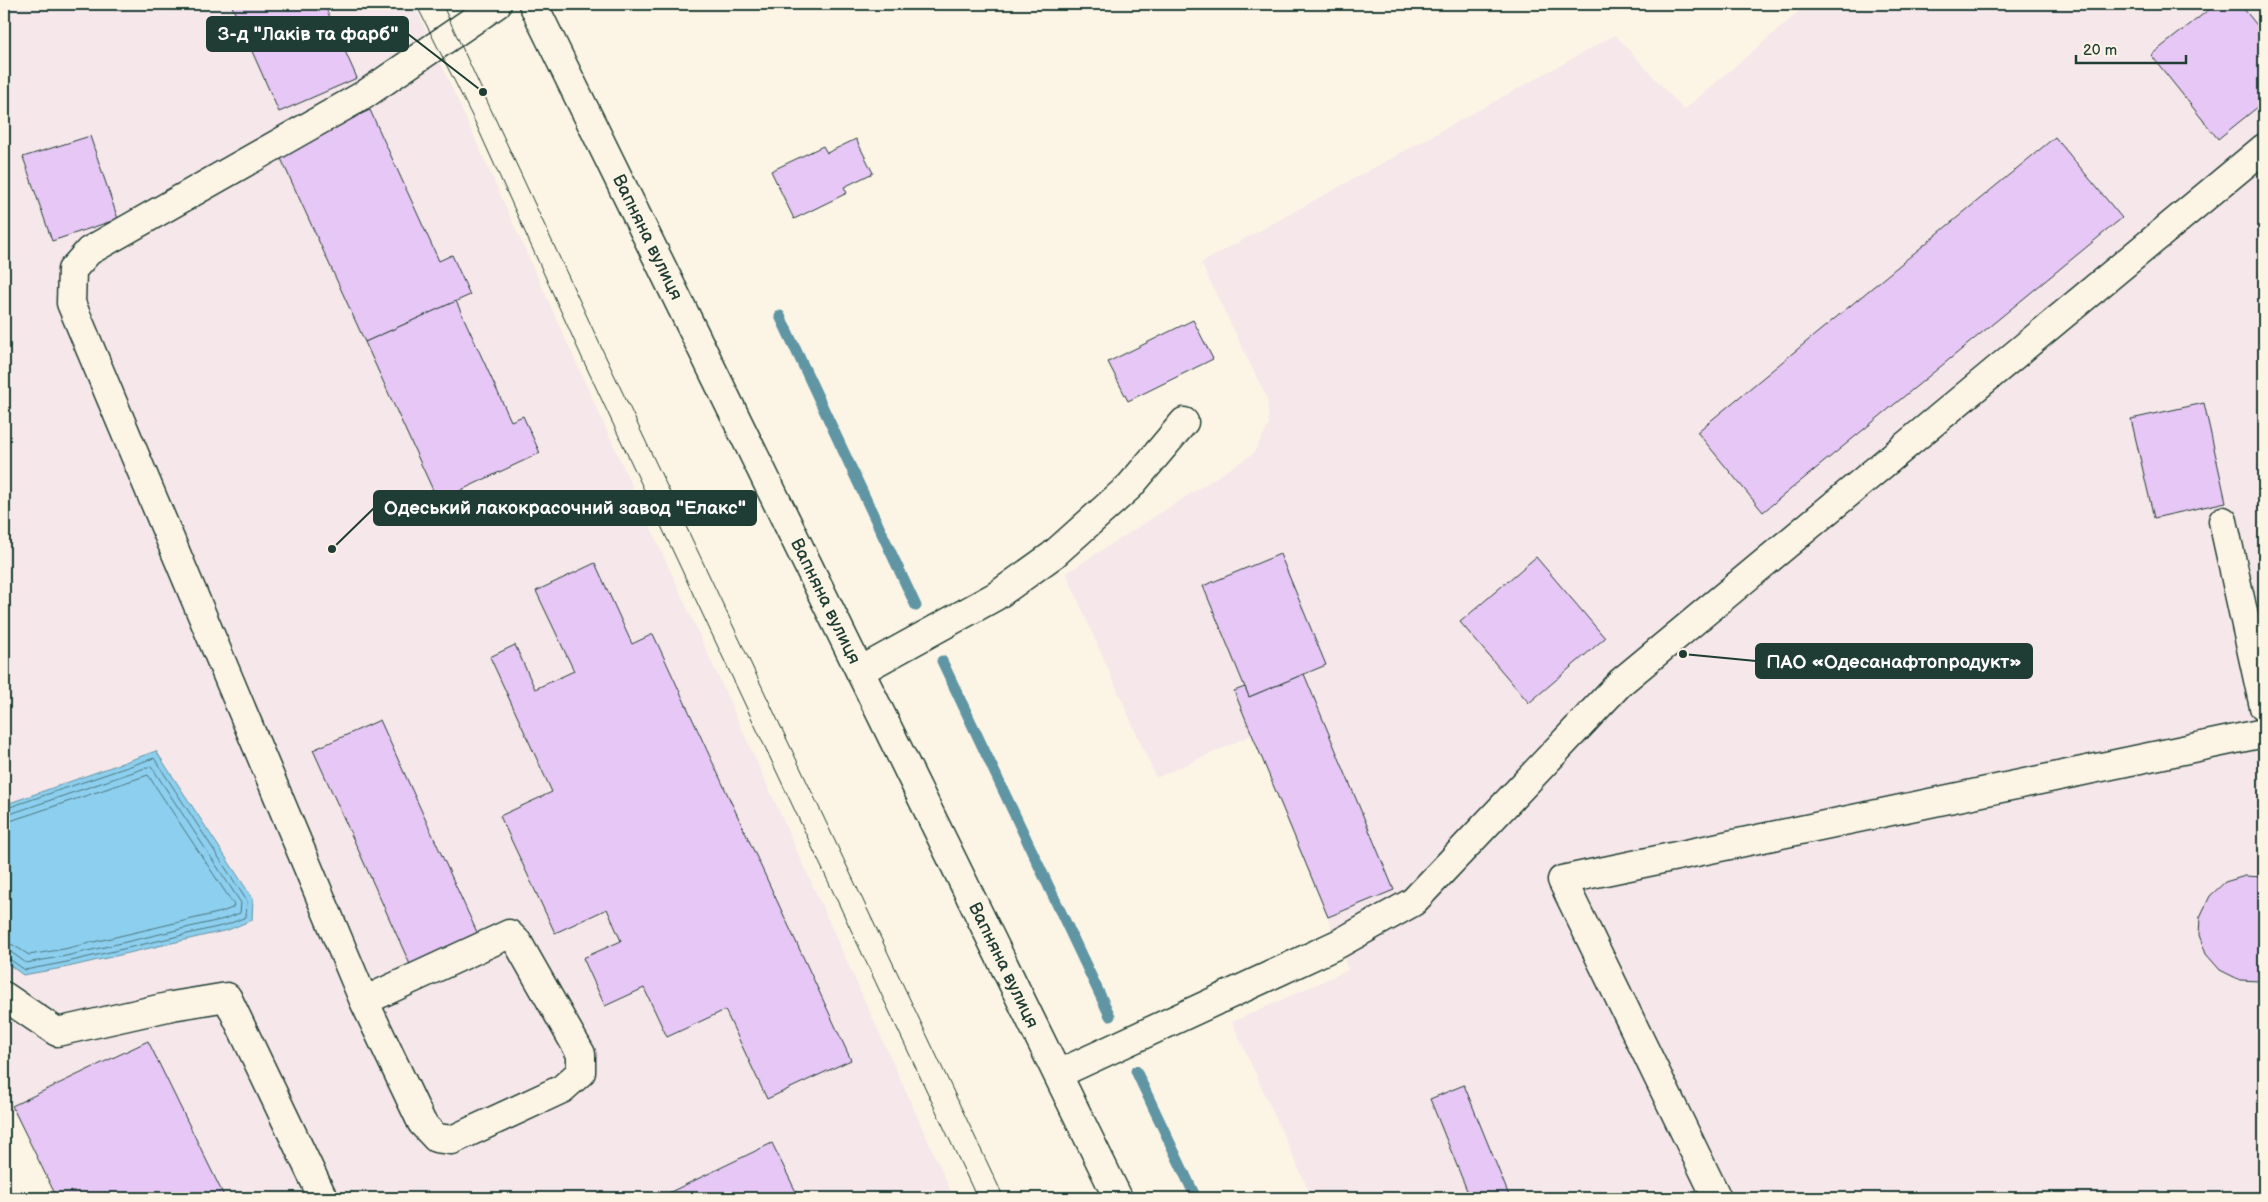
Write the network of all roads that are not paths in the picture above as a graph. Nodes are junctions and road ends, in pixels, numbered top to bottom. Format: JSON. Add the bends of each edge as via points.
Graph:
{"nodes":[{"id":1,"x":497,"y":4,"type":"edge"},
{"id":2,"x":533,"y":4,"type":"edge"},
{"id":3,"x":2264,"y":148,"type":"edge"},
{"id":4,"x":1184,"y":422,"type":"dead end"},
{"id":5,"x":2223,"y":521,"type":"dead end"},
{"id":6,"x":860,"y":671,"type":"junction"},
{"id":7,"x":2264,"y":707,"type":"edge"},
{"id":8,"x":2264,"y":733,"type":"edge"},
{"id":9,"x":4,"y":996,"type":"edge"},
{"id":10,"x":364,"y":1000,"type":"junction"},
{"id":11,"x":1058,"y":1074,"type":"junction"},
{"id":12,"x":323,"y":1198,"type":"edge"},
{"id":13,"x":1118,"y":1198,"type":"edge"},
{"id":14,"x":1717,"y":1198,"type":"edge"}],
"edges":[{"from":1,"to":10,"type":"street","via":[[364,94],[89,251],[72,270],[71,303]]},
{"from":2,"to":6,"type":"street","name":"Вапняна вулиця"},
{"from":3,"to":11,"type":"street","via":[[1621,682],[1413,902],[1338,944]]},
{"from":4,"to":6,"type":"street","via":[[1130,486],[1054,555],[996,596]]},
{"from":5,"to":7,"type":"street"},
{"from":6,"to":11,"type":"street","name":"Вапняна вулиця"},
{"from":8,"to":14,"type":"street","via":[[1562,880]]},
{"from":9,"to":12,"type":"street","via":[[58,1032],[227,997]]},
{"from":10,"to":10,"type":"street","via":[[509,934],[518,943],[581,1054],[580,1072],[562,1089],[452,1140],[436,1138],[422,1123]]},
{"from":11,"to":13,"type":"street","name":"Вапняна вулиця"}]}
